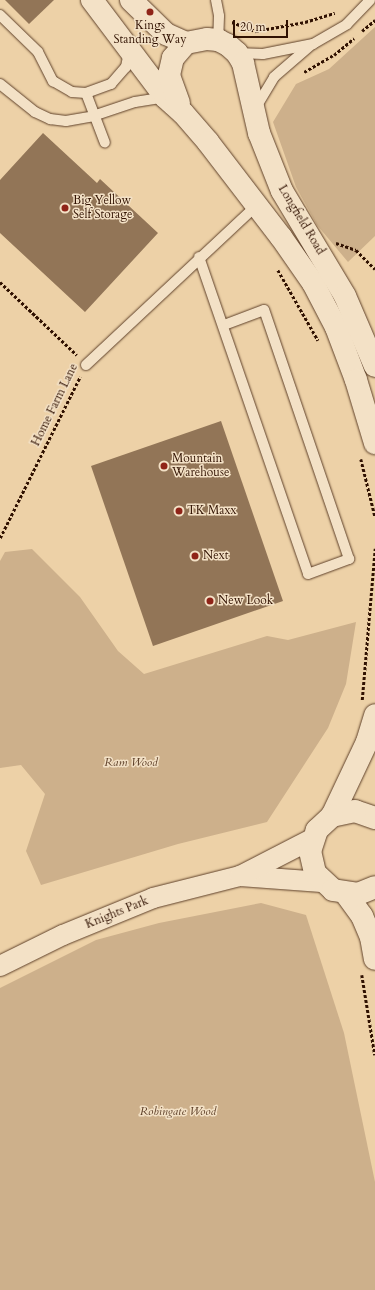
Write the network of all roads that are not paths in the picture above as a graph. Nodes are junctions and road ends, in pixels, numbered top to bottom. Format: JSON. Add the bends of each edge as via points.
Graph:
{"nodes":[{"id":1,"x":92,"y":0,"type":"edge"},
{"id":2,"x":131,"y":0,"type":"edge"},
{"id":3,"x":216,"y":0,"type":"edge"},
{"id":4,"x":370,"y":0,"type":"edge"},
{"id":5,"x":0,"y":15,"type":"edge"},
{"id":6,"x":218,"y":40,"type":"junction"},
{"id":7,"x":186,"y":43,"type":"junction"},
{"id":8,"x":313,"y":44,"type":"junction"},
{"id":9,"x":130,"y":50,"type":"junction"},
{"id":10,"x":237,"y":54,"type":"junction"},
{"id":11,"x":0,"y":84,"type":"edge"},
{"id":12,"x":86,"y":93,"type":"junction"},
{"id":13,"x":165,"y":97,"type":"junction"},
{"id":14,"x":254,"y":111,"type":"junction"},
{"id":15,"x":183,"y":113,"type":"junction"},
{"id":16,"x":93,"y":116,"type":"junction"},
{"id":17,"x":105,"y":143,"type":"dead end"},
{"id":18,"x":257,"y":205,"type":"junction"},
{"id":19,"x":199,"y":257,"type":"junction"},
{"id":20,"x":224,"y":325,"type":"junction"},
{"id":21,"x":86,"y":364,"type":"road end"},
{"id":22,"x":375,"y":366,"type":"edge"},
{"id":23,"x":375,"y":443,"type":"edge"},
{"id":24,"x":368,"y":709,"type":"edge"},
{"id":25,"x":332,"y":816,"type":"junction"},
{"id":26,"x":375,"y":818,"type":"edge"},
{"id":27,"x":312,"y":839,"type":"junction"},
{"id":28,"x":240,"y":876,"type":"junction"},
{"id":29,"x":322,"y":882,"type":"junction"},
{"id":30,"x":375,"y":887,"type":"edge"},
{"id":31,"x":346,"y":894,"type":"junction"},
{"id":32,"x":368,"y":964,"type":"edge"},
{"id":33,"x":0,"y":966,"type":"edge"}],
"edges":[{"from":1,"to":9,"type":"street","name":"Longfield Road"},
{"from":2,"to":7,"type":"street","via":[[166,34]]},
{"from":3,"to":6,"type":"lane","via":[[219,16]]},
{"from":4,"to":8,"type":"lane","via":[[347,24]]},
{"from":5,"to":12,"type":"lane","via":[[38,52],[53,81],[72,92]]},
{"from":6,"to":7,"type":"street","via":[[207,38]]},
{"from":6,"to":10,"type":"street","name":"Longfield Road"},
{"from":7,"to":15,"type":"street","name":"Longfield Road","via":[[173,58],[169,75],[172,90]]},
{"from":8,"to":10,"type":"lane","via":[[263,54]]},
{"from":8,"to":14,"type":"lane","via":[[274,77]]},
{"from":9,"to":12,"type":"lane","via":[[126,67],[120,77],[104,87]]},
{"from":9,"to":13,"type":"street","name":"Longfield Road"},
{"from":10,"to":14,"type":"street","name":"Longfield Road","via":[[243,62]]},
{"from":11,"to":16,"type":"lane","via":[[19,101],[50,119],[66,120]]},
{"from":12,"to":16,"type":"lane"},
{"from":13,"to":15,"type":"street","name":"Longfield Road"},
{"from":13,"to":16,"type":"lane","via":[[135,102]]},
{"from":14,"to":22,"type":"street","name":"Longfield Road","via":[[282,191],[345,296]]},
{"from":15,"to":18,"type":"street","name":"Longfield Road"},
{"from":16,"to":17,"type":"lane"},
{"from":18,"to":19,"type":"lane"},
{"from":18,"to":23,"type":"street","name":"Longfield Road","via":[[313,283],[336,327],[356,380]]},
{"from":19,"to":20,"type":"lane"},
{"from":19,"to":21,"type":"lane"},
{"from":20,"to":20,"type":"lane","via":[[308,574],[349,559],[264,310]]},
{"from":24,"to":25,"type":"street","via":[[367,742]]},
{"from":25,"to":26,"type":"street","via":[[354,811]]},
{"from":25,"to":27,"type":"street","via":[[320,826]]},
{"from":27,"to":28,"type":"street","name":"Knights Park"},
{"from":27,"to":29,"type":"street","via":[[311,862]]},
{"from":28,"to":29,"type":"street","name":"Knights Park"},
{"from":28,"to":33,"type":"street","name":"Knights Park","via":[[153,898],[64,935]]},
{"from":29,"to":31,"type":"street","via":[[333,890]]},
{"from":30,"to":31,"type":"street","via":[[358,894]]},
{"from":31,"to":32,"type":"street","via":[[362,916],[371,937]]}]}
